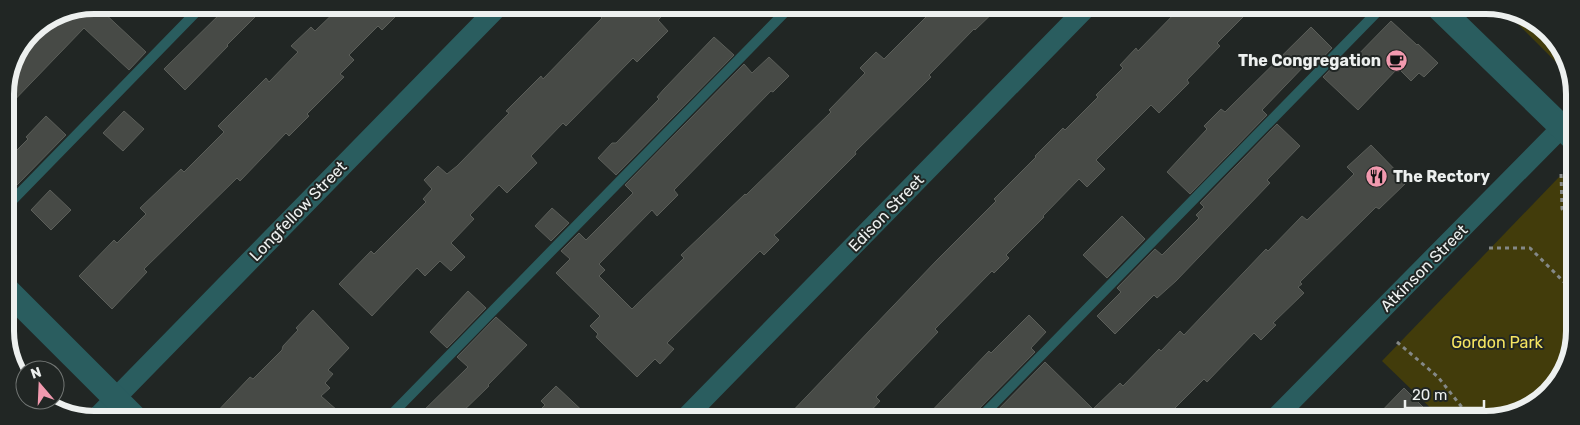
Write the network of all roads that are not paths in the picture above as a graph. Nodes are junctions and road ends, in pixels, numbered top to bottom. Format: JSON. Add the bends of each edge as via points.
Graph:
{"nodes":[{"id":1,"x":194,"y":14,"type":"edge"},
{"id":2,"x":491,"y":14,"type":"edge"},
{"id":3,"x":783,"y":14,"type":"edge"},
{"id":4,"x":1080,"y":14,"type":"edge"},
{"id":5,"x":1375,"y":14,"type":"edge"},
{"id":6,"x":1445,"y":14,"type":"edge"},
{"id":7,"x":1566,"y":124,"type":"edge"},
{"id":8,"x":1566,"y":130,"type":"edge"},
{"id":9,"x":14,"y":199,"type":"edge"},
{"id":10,"x":14,"y":297,"type":"edge"},
{"id":11,"x":115,"y":398,"type":"junction"},
{"id":12,"x":102,"y":411,"type":"edge"},
{"id":13,"x":128,"y":411,"type":"edge"},
{"id":14,"x":395,"y":411,"type":"edge"},
{"id":15,"x":692,"y":411,"type":"edge"},
{"id":16,"x":987,"y":411,"type":"edge"},
{"id":17,"x":1282,"y":411,"type":"edge"}],
"edges":[{"from":1,"to":9,"type":"lane"},
{"from":2,"to":11,"type":"street","name":"Longfellow Street"},
{"from":3,"to":14,"type":"lane"},
{"from":4,"to":15,"type":"street","name":"Edison Street"},
{"from":5,"to":16,"type":"lane"},
{"from":6,"to":7,"type":"street"},
{"from":8,"to":17,"type":"street","name":"Atkinson Street"},
{"from":10,"to":11,"type":"street"},
{"from":11,"to":12,"type":"street","name":"Longfellow Street"},
{"from":11,"to":13,"type":"street"}]}
